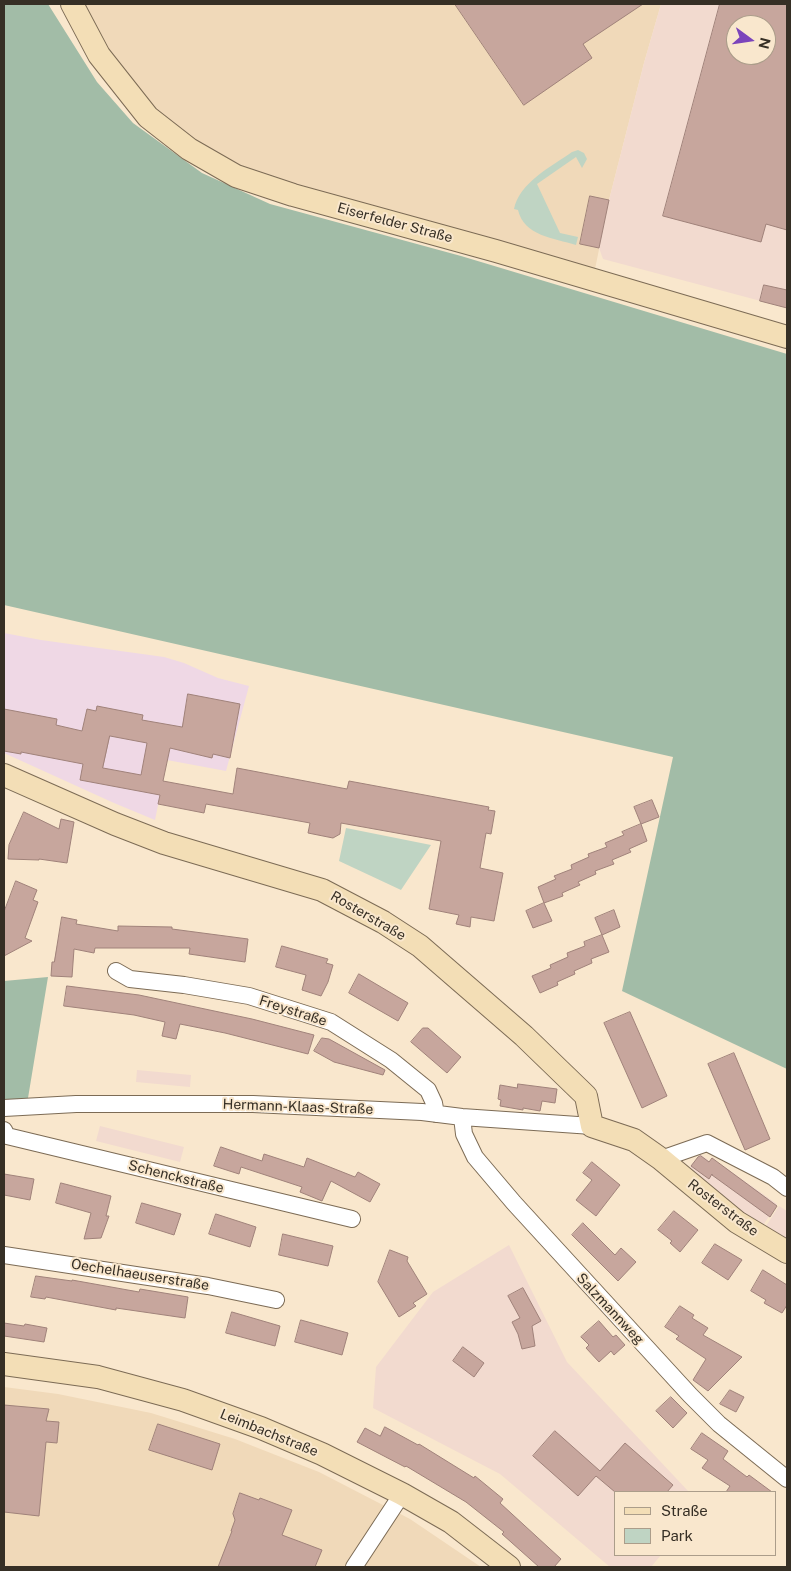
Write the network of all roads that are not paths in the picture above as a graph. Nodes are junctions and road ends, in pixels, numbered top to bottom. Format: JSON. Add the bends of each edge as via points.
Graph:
{"nodes":[{"id":1,"x":72,"y":4,"type":"edge"},
{"id":2,"x":787,"y":337,"type":"edge"},
{"id":3,"x":4,"y":775,"type":"edge"},
{"id":4,"x":116,"y":971,"type":"dead end"},
{"id":5,"x":4,"y":1108,"type":"edge"},
{"id":6,"x":436,"y":1114,"type":"junction"},
{"id":7,"x":462,"y":1117,"type":"junction"},
{"id":8,"x":592,"y":1126,"type":"junction"},
{"id":9,"x":4,"y":1130,"type":"edge"},
{"id":10,"x":661,"y":1159,"type":"junction"},
{"id":11,"x":787,"y":1188,"type":"edge"},
{"id":12,"x":352,"y":1219,"type":"dead end"},
{"id":13,"x":787,"y":1252,"type":"edge"},
{"id":14,"x":4,"y":1255,"type":"edge"},
{"id":15,"x":276,"y":1300,"type":"dead end"},
{"id":16,"x":4,"y":1364,"type":"edge"},
{"id":17,"x":787,"y":1479,"type":"edge"},
{"id":18,"x":402,"y":1494,"type":"junction"},
{"id":19,"x":354,"y":1567,"type":"edge"},
{"id":20,"x":509,"y":1567,"type":"edge"}],
"edges":[{"from":1,"to":2,"type":"main road","name":"Eiserfelder Straße","via":[[99,55],[148,117],[189,149],[236,176]]},
{"from":3,"to":8,"type":"main road","name":"Rosterstraße","via":[[164,843],[322,890],[383,922],[420,946],[524,1036],[586,1096]]},
{"from":4,"to":6,"type":"street","name":"Freystraße","via":[[130,979],[249,996],[331,1022],[391,1060],[428,1090]]},
{"from":5,"to":6,"type":"street","name":"Hermann-Klaas-Straße","via":[[76,1104],[253,1104]]},
{"from":6,"to":7,"type":"street","name":"Hermann-Klaas-Straße"},
{"from":7,"to":8,"type":"street","name":"Hermann-Klaas-Straße"},
{"from":7,"to":17,"type":"street","name":"Salzmannweg","via":[[464,1134],[475,1157],[514,1204],[690,1395],[719,1424]]},
{"from":8,"to":10,"type":"main road","name":"Rosterstraße","via":[[634,1140]]},
{"from":9,"to":12,"type":"street","name":"Schenckstraße","via":[[7,1136]]},
{"from":10,"to":11,"type":"street","via":[[707,1143],[773,1177]]},
{"from":10,"to":13,"type":"main road","name":"Rosterstraße","via":[[737,1222]]},
{"from":14,"to":15,"type":"street","name":"Oechelhaeuserstraße","via":[[208,1286]]},
{"from":16,"to":18,"type":"main road","name":"Leimbachstraße","via":[[98,1377],[182,1400],[322,1454]]},
{"from":18,"to":19,"type":"street"},
{"from":18,"to":20,"type":"main road","name":"Leimbachstraße","via":[[451,1522]]}]}
